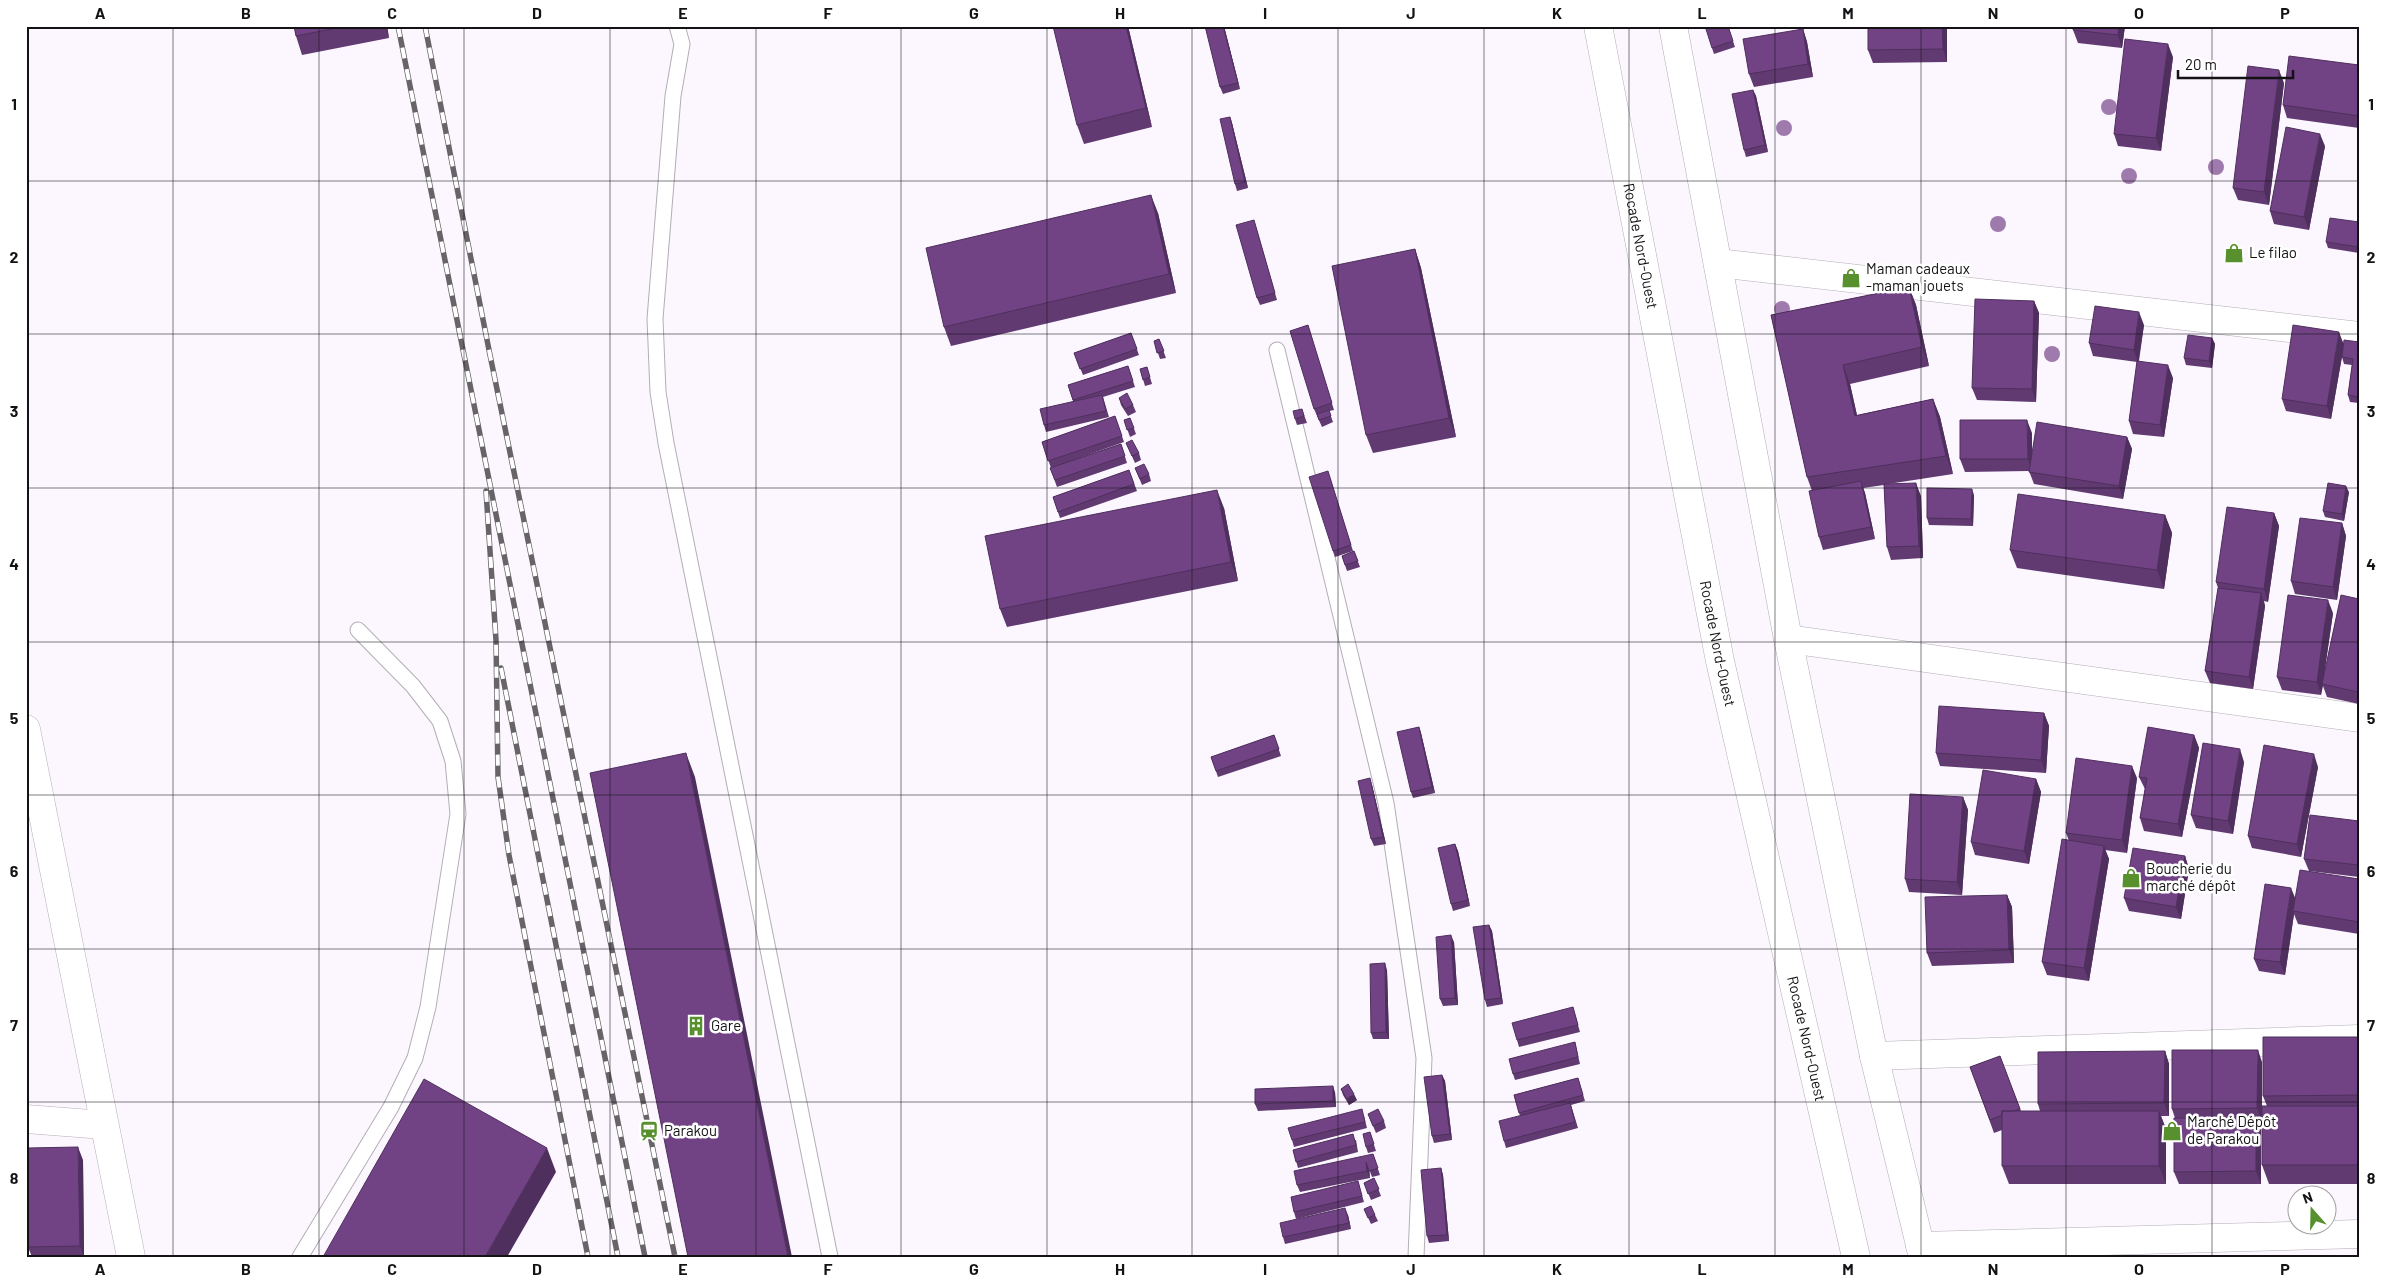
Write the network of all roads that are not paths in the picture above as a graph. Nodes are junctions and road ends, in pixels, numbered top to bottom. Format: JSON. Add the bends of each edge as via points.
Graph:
{"nodes":[{"id":1,"x":677,"y":26,"type":"edge"},
{"id":2,"x":1598,"y":26,"type":"edge"},
{"id":3,"x":1673,"y":26,"type":"edge"},
{"id":4,"x":1718,"y":263,"type":"junction"},
{"id":5,"x":2359,"y":336,"type":"edge"},
{"id":6,"x":1277,"y":350,"type":"dead end"},
{"id":7,"x":358,"y":630,"type":"dead end"},
{"id":8,"x":1788,"y":639,"type":"junction"},
{"id":9,"x":2359,"y":718,"type":"edge"},
{"id":10,"x":26,"y":729,"type":"edge"},
{"id":11,"x":32,"y":791,"type":"edge"},
{"id":12,"x":2359,"y":1039,"type":"edge"},
{"id":13,"x":1874,"y":1056,"type":"junction"},
{"id":14,"x":26,"y":1119,"type":"edge"},
{"id":15,"x":104,"y":1125,"type":"junction"},
{"id":16,"x":2359,"y":1234,"type":"edge"},
{"id":17,"x":1922,"y":1251,"type":"edge"},
{"id":18,"x":130,"y":1257,"type":"edge"},
{"id":19,"x":300,"y":1257,"type":"edge"},
{"id":20,"x":830,"y":1257,"type":"edge"},
{"id":21,"x":1416,"y":1257,"type":"edge"},
{"id":22,"x":1856,"y":1257,"type":"edge"}],
"edges":[{"from":1,"to":20,"type":"lane","via":[[682,44],[673,96],[655,319],[658,392]]},
{"from":2,"to":22,"type":"street","name":"Rocade Nord-Ouest","via":[[1720,661]]},
{"from":3,"to":4,"type":"street"},
{"from":4,"to":5,"type":"street"},
{"from":4,"to":8,"type":"street"},
{"from":6,"to":21,"type":"lane","via":[[1386,803],[1424,1058]]},
{"from":7,"to":19,"type":"lane","via":[[413,686],[440,721],[453,761],[458,814],[428,1007],[415,1058],[391,1107]]},
{"from":8,"to":9,"type":"street"},
{"from":8,"to":13,"type":"street"},
{"from":10,"to":11,"type":"street"},
{"from":11,"to":15,"type":"street"},
{"from":12,"to":13,"type":"street"},
{"from":13,"to":17,"type":"street"},
{"from":14,"to":15,"type":"street"},
{"from":15,"to":18,"type":"street"},
{"from":16,"to":17,"type":"street"}]}
